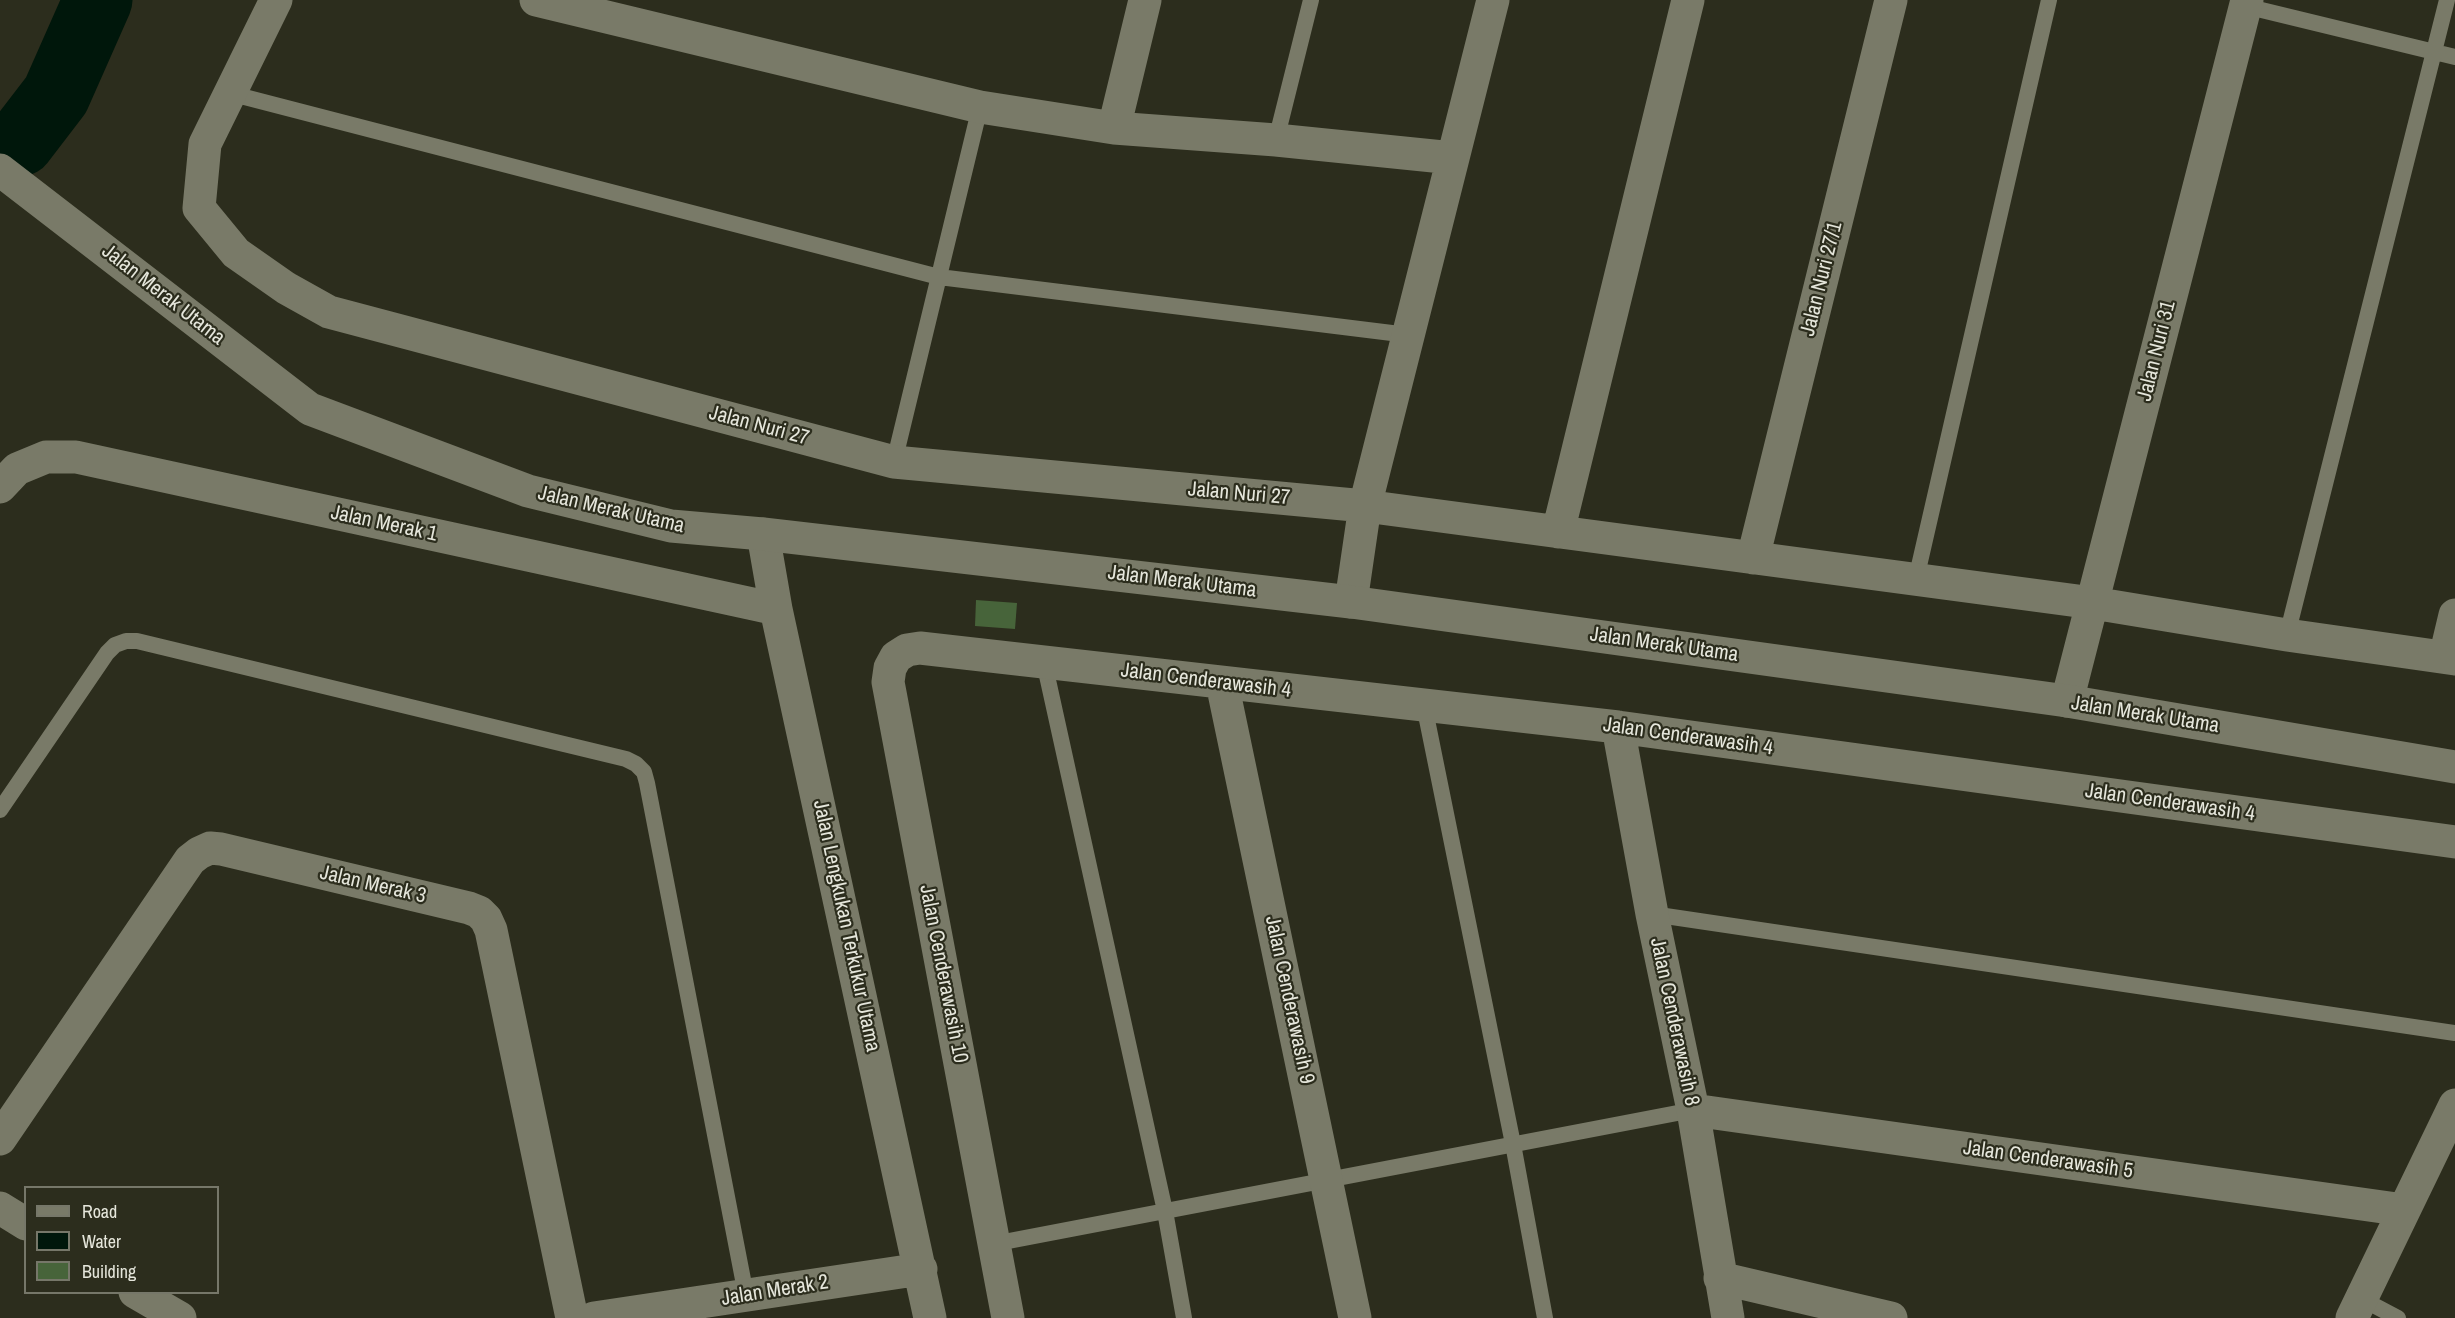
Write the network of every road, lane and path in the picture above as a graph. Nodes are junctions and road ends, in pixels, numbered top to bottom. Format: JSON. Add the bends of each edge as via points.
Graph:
{"nodes":[{"id":1,"x":276,"y":0,"type":"edge"},
{"id":2,"x":536,"y":0,"type":"edge"},
{"id":3,"x":1145,"y":0,"type":"edge"},
{"id":4,"x":1311,"y":0,"type":"edge"},
{"id":5,"x":1493,"y":0,"type":"edge"},
{"id":6,"x":1688,"y":0,"type":"edge"},
{"id":7,"x":1891,"y":0,"type":"edge"},
{"id":8,"x":2049,"y":0,"type":"edge"},
{"id":9,"x":2447,"y":0,"type":"edge"},
{"id":10,"x":2246,"y":3,"type":"edge"},
{"id":11,"x":2434,"y":52,"type":"junction"},
{"id":12,"x":2455,"y":57,"type":"edge"},
{"id":13,"x":229,"y":93,"type":"junction"},
{"id":14,"x":980,"y":107,"type":"junction"},
{"id":15,"x":1114,"y":128,"type":"junction"},
{"id":16,"x":1276,"y":140,"type":"junction"},
{"id":17,"x":1453,"y":158,"type":"junction"},
{"id":18,"x":0,"y":170,"type":"edge"},
{"id":19,"x":939,"y":277,"type":"junction"},
{"id":20,"x":1408,"y":335,"type":"junction"},
{"id":21,"x":894,"y":462,"type":"junction"},
{"id":22,"x":0,"y":488,"type":"edge"},
{"id":23,"x":1365,"y":506,"type":"junction"},
{"id":24,"x":1558,"y":532,"type":"junction"},
{"id":25,"x":763,"y":534,"type":"junction"},
{"id":26,"x":1753,"y":558,"type":"junction"},
{"id":27,"x":1916,"y":579,"type":"junction"},
{"id":28,"x":1351,"y":602,"type":"junction"},
{"id":29,"x":2093,"y":603,"type":"junction"},
{"id":30,"x":776,"y":609,"type":"junction"},
{"id":31,"x":2455,"y":615,"type":"edge"},
{"id":32,"x":2287,"y":635,"type":"junction"},
{"id":33,"x":920,"y":648,"type":"joint"},
{"id":34,"x":2450,"y":658,"type":"edge"},
{"id":35,"x":1044,"y":662,"type":"junction"},
{"id":36,"x":1222,"y":683,"type":"junction"},
{"id":37,"x":2067,"y":701,"type":"junction"},
{"id":38,"x":1424,"y":705,"type":"junction"},
{"id":39,"x":1618,"y":728,"type":"junction"},
{"id":40,"x":2455,"y":767,"type":"edge"},
{"id":41,"x":0,"y":810,"type":"edge"},
{"id":42,"x":2455,"y":842,"type":"edge"},
{"id":43,"x":1652,"y":914,"type":"junction"},
{"id":44,"x":2455,"y":1033,"type":"edge"},
{"id":45,"x":2455,"y":1105,"type":"edge"},
{"id":46,"x":1693,"y":1110,"type":"junction"},
{"id":47,"x":0,"y":1139,"type":"edge"},
{"id":48,"x":1514,"y":1144,"type":"junction"},
{"id":49,"x":1327,"y":1179,"type":"junction"},
{"id":50,"x":0,"y":1208,"type":"edge"},
{"id":51,"x":2404,"y":1210,"type":"junction"},
{"id":52,"x":1165,"y":1211,"type":"junction"},
{"id":53,"x":24,"y":1223,"type":"edge"},
{"id":54,"x":993,"y":1244,"type":"junction"},
{"id":55,"x":921,"y":1269,"type":"junction"},
{"id":56,"x":1720,"y":1278,"type":"junction"},
{"id":57,"x":746,"y":1295,"type":"junction"},
{"id":58,"x":139,"y":1304,"type":"edge"},
{"id":59,"x":2357,"y":1308,"type":"edge"},
{"id":60,"x":180,"y":1318,"type":"edge"},
{"id":61,"x":572,"y":1318,"type":"edge"},
{"id":62,"x":594,"y":1318,"type":"edge"},
{"id":63,"x":930,"y":1318,"type":"edge"},
{"id":64,"x":1008,"y":1318,"type":"edge"},
{"id":65,"x":1184,"y":1318,"type":"edge"},
{"id":66,"x":1355,"y":1318,"type":"edge"},
{"id":67,"x":1545,"y":1318,"type":"edge"},
{"id":68,"x":1728,"y":1318,"type":"edge"},
{"id":69,"x":1891,"y":1318,"type":"edge"},
{"id":70,"x":2398,"y":1318,"type":"edge"}],
"edges":[{"from":1,"to":13,"type":"street"},
{"from":2,"to":14,"type":"street"},
{"from":3,"to":15,"type":"street"},
{"from":4,"to":16,"type":"lane"},
{"from":5,"to":17,"type":"street"},
{"from":6,"to":24,"type":"street"},
{"from":7,"to":26,"type":"street","name":"Jalan Nuri 27/1"},
{"from":8,"to":27,"type":"lane"},
{"from":9,"to":11,"type":"lane"},
{"from":10,"to":11,"type":"lane"},
{"from":10,"to":29,"type":"street","name":"Jalan Nuri 31"},
{"from":11,"to":12,"type":"lane"},
{"from":11,"to":32,"type":"lane"},
{"from":13,"to":19,"type":"lane"},
{"from":13,"to":21,"type":"street","name":"Jalan Nuri 27","via":[[205,144],[199,208],[237,253],[286,288],[329,312]]},
{"from":14,"to":15,"type":"street"},
{"from":14,"to":19,"type":"lane"},
{"from":15,"to":16,"type":"street"},
{"from":16,"to":17,"type":"street"},
{"from":17,"to":20,"type":"street"},
{"from":18,"to":25,"type":"street","name":"Jalan Merak Utama","via":[[310,409],[528,491],[671,526]]},
{"from":19,"to":20,"type":"lane"},
{"from":19,"to":21,"type":"lane"},
{"from":20,"to":23,"type":"street"},
{"from":21,"to":23,"type":"street","name":"Jalan Nuri 27"},
{"from":22,"to":30,"type":"street","name":"Jalan Merak 1","via":[[17,469],[46,457],[76,457]]},
{"from":23,"to":24,"type":"street","name":"Jalan Nuri 27"},
{"from":23,"to":28,"type":"street"},
{"from":24,"to":26,"type":"street","name":"Jalan Nuri 27"},
{"from":25,"to":28,"type":"street","name":"Jalan Merak Utama"},
{"from":25,"to":30,"type":"street","name":"Jalan Lengkukan Terkukur Utama"},
{"from":26,"to":27,"type":"street","name":"Jalan Nuri 27"},
{"from":27,"to":29,"type":"street","name":"Jalan Nuri 27"},
{"from":28,"to":37,"type":"street","name":"Jalan Merak Utama"},
{"from":29,"to":32,"type":"street","name":"Jalan Nuri 27"},
{"from":29,"to":37,"type":"street","name":"Jalan Nuri 31"},
{"from":30,"to":55,"type":"street","name":"Jalan Lengkukan Terkukur Utama"},
{"from":31,"to":34,"type":"street"},
{"from":32,"to":34,"type":"street","name":"Jalan Nuri 27"},
{"from":33,"to":35,"type":"street","name":"Jalan Cenderawasih 4"},
{"from":33,"to":54,"type":"street","name":"Jalan Cenderawasih 10","via":[[896,657],[888,682]]},
{"from":35,"to":36,"type":"street","name":"Jalan Cenderawasih 4"},
{"from":35,"to":52,"type":"lane"},
{"from":36,"to":38,"type":"street","name":"Jalan Cenderawasih 4"},
{"from":36,"to":49,"type":"street","name":"Jalan Cenderawasih 9"},
{"from":37,"to":40,"type":"street","name":"Jalan Merak Utama"},
{"from":38,"to":39,"type":"street","name":"Jalan Cenderawasih 4"},
{"from":38,"to":48,"type":"lane"},
{"from":39,"to":42,"type":"street","name":"Jalan Cenderawasih 4"},
{"from":39,"to":43,"type":"street","name":"Jalan Cenderawasih 8"},
{"from":41,"to":57,"type":"lane","via":[[107,653],[126,640],[636,764],[647,783]]},
{"from":43,"to":44,"type":"lane"},
{"from":43,"to":46,"type":"street","name":"Jalan Cenderawasih 8"},
{"from":45,"to":51,"type":"street"},
{"from":46,"to":48,"type":"lane"},
{"from":46,"to":51,"type":"street","name":"Jalan Cenderawasih 5"},
{"from":46,"to":56,"type":"street","name":"Jalan Cenderawasih 8"},
{"from":47,"to":61,"type":"street","name":"Jalan Merak 3","via":[[190,860],[199,853],[221,849],[469,908],[479,912],[491,930]]},
{"from":48,"to":49,"type":"lane"},
{"from":48,"to":67,"type":"lane"},
{"from":49,"to":52,"type":"lane"},
{"from":49,"to":66,"type":"street","name":"Jalan Cenderawasih 9"},
{"from":50,"to":53,"type":"street"},
{"from":51,"to":59,"type":"street"},
{"from":52,"to":54,"type":"lane"},
{"from":52,"to":65,"type":"lane"},
{"from":54,"to":64,"type":"street","name":"Jalan Cenderawasih 10"},
{"from":55,"to":57,"type":"street","name":"Jalan Merak 2"},
{"from":55,"to":63,"type":"street","name":"Jalan Lengkukan Terkukur Utama"},
{"from":56,"to":68,"type":"street","name":"Jalan Cenderawasih 8"},
{"from":56,"to":69,"type":"street"},
{"from":57,"to":62,"type":"street","name":"Jalan Merak 2"},
{"from":58,"to":60,"type":"street"},
{"from":59,"to":70,"type":"lane"}]}
